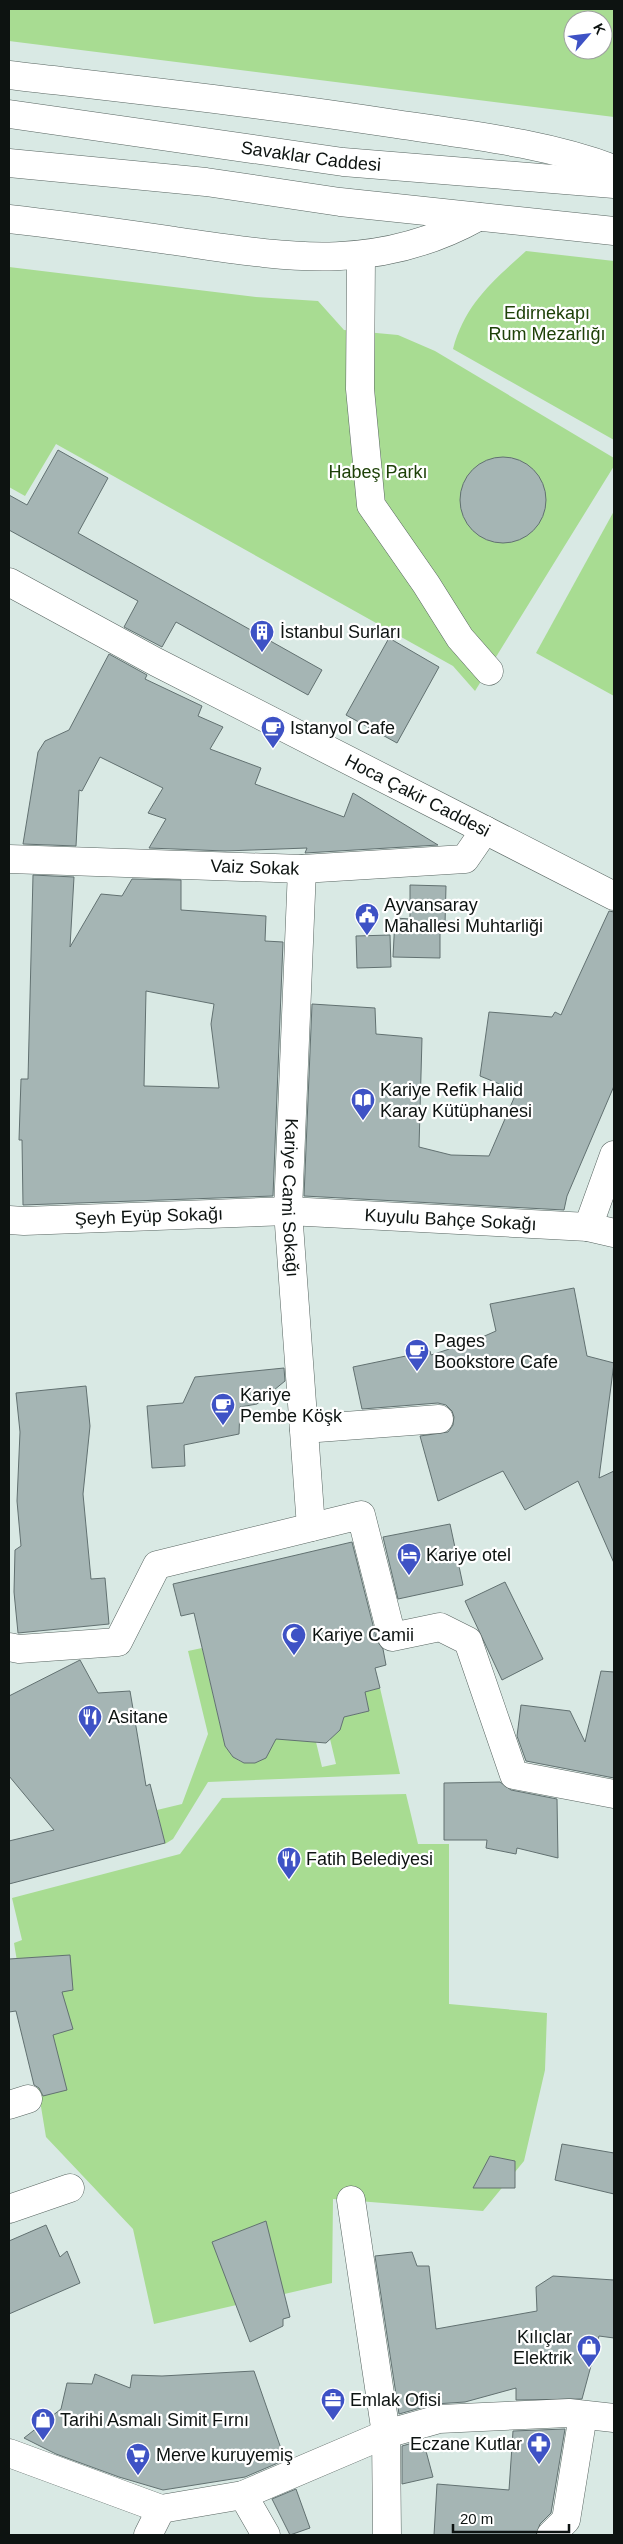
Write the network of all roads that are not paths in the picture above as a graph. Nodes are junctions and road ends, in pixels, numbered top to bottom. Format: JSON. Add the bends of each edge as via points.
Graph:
{"nodes":[{"id":1,"x":9,"y":75,"type":"edge"},
{"id":2,"x":9,"y":114,"type":"edge"},
{"id":3,"x":9,"y":163,"type":"edge"},
{"id":4,"x":614,"y":169,"type":"edge"},
{"id":5,"x":614,"y":184,"type":"edge"},
{"id":6,"x":478,"y":217,"type":"junction"},
{"id":7,"x":9,"y":219,"type":"edge"},
{"id":8,"x":614,"y":231,"type":"edge"},
{"id":9,"x":362,"y":256,"type":"junction"},
{"id":10,"x":9,"y":582,"type":"edge"},
{"id":11,"x":489,"y":671,"type":"dead end"},
{"id":12,"x":485,"y":830,"type":"junction"},
{"id":13,"x":9,"y":859,"type":"edge"},
{"id":14,"x":302,"y":869,"type":"junction"},
{"id":15,"x":614,"y":896,"type":"edge"},
{"id":16,"x":614,"y":1155,"type":"edge"},
{"id":17,"x":288,"y":1211,"type":"junction"},
{"id":18,"x":9,"y":1220,"type":"edge"},
{"id":19,"x":601,"y":1230,"type":"edge"},
{"id":20,"x":439,"y":1419,"type":"dead end"},
{"id":21,"x":304,"y":1429,"type":"junction"},
{"id":22,"x":311,"y":1526,"type":"junction"},
{"id":23,"x":9,"y":1646,"type":"edge"},
{"id":24,"x":614,"y":1794,"type":"edge"},
{"id":25,"x":70,"y":2188,"type":"dead end"},
{"id":26,"x":351,"y":2200,"type":"dead end"},
{"id":27,"x":9,"y":2209,"type":"edge"},
{"id":28,"x":583,"y":2415,"type":"junction"},
{"id":29,"x":614,"y":2418,"type":"edge"},
{"id":30,"x":386,"y":2434,"type":"junction"},
{"id":31,"x":11,"y":2448,"type":"edge"},
{"id":32,"x":243,"y":2495,"type":"junction"},
{"id":33,"x":161,"y":2509,"type":"junction"},
{"id":34,"x":148,"y":2535,"type":"edge"},
{"id":35,"x":266,"y":2535,"type":"edge"},
{"id":36,"x":387,"y":2535,"type":"edge"},
{"id":37,"x":551,"y":2535,"type":"edge"}],
"edges":[{"from":1,"to":4,"type":"street","via":[[280,107],[456,132],[566,154]]},
{"from":2,"to":5,"type":"street","name":"Savaklar Caddesi","via":[[343,162]]},
{"from":3,"to":6,"type":"street","via":[[206,182],[340,202]]},
{"from":6,"to":8,"type":"street"},
{"from":6,"to":9,"type":"street","via":[[454,230],[411,245]]},
{"from":7,"to":9,"type":"street","via":[[269,254],[319,258]]},
{"from":9,"to":11,"type":"street","via":[[360,389],[371,505],[460,638]]},
{"from":10,"to":12,"type":"street","name":"Hoca Çakir Caddesi","via":[[156,662]]},
{"from":12,"to":14,"type":"street","name":"Vaiz Sokak","via":[[465,859]]},
{"from":12,"to":15,"type":"street","name":"Hoca Çakir Caddesi"},
{"from":13,"to":14,"type":"street","name":"Vaiz Sokak"},
{"from":14,"to":17,"type":"street","name":"Kariye Cami Sokağı"},
{"from":16,"to":19,"type":"street"},
{"from":17,"to":18,"type":"street","name":"Şeyh Eyüp Sokağı"},
{"from":17,"to":19,"type":"street","name":"Kuyulu Bahçe Sokağı"},
{"from":17,"to":21,"type":"street","name":"Kariye Cami Sokağı"},
{"from":20,"to":21,"type":"street"},
{"from":21,"to":22,"type":"street","name":"Kariye Cami Sokağı"},
{"from":22,"to":23,"type":"street","via":[[157,1565],[118,1642],[19,1649]]},
{"from":22,"to":24,"type":"street","via":[[361,1515],[392,1637],[440,1627],[468,1641],[514,1775]]},
{"from":25,"to":27,"type":"street"},
{"from":26,"to":30,"type":"street"},
{"from":28,"to":29,"type":"street"},
{"from":28,"to":30,"type":"street","via":[[439,2419]]},
{"from":28,"to":37,"type":"street","via":[[566,2520]]},
{"from":30,"to":32,"type":"street"},
{"from":30,"to":36,"type":"street"},
{"from":31,"to":33,"type":"street"},
{"from":32,"to":33,"type":"street"},
{"from":32,"to":35,"type":"street"},
{"from":33,"to":34,"type":"street"}]}
